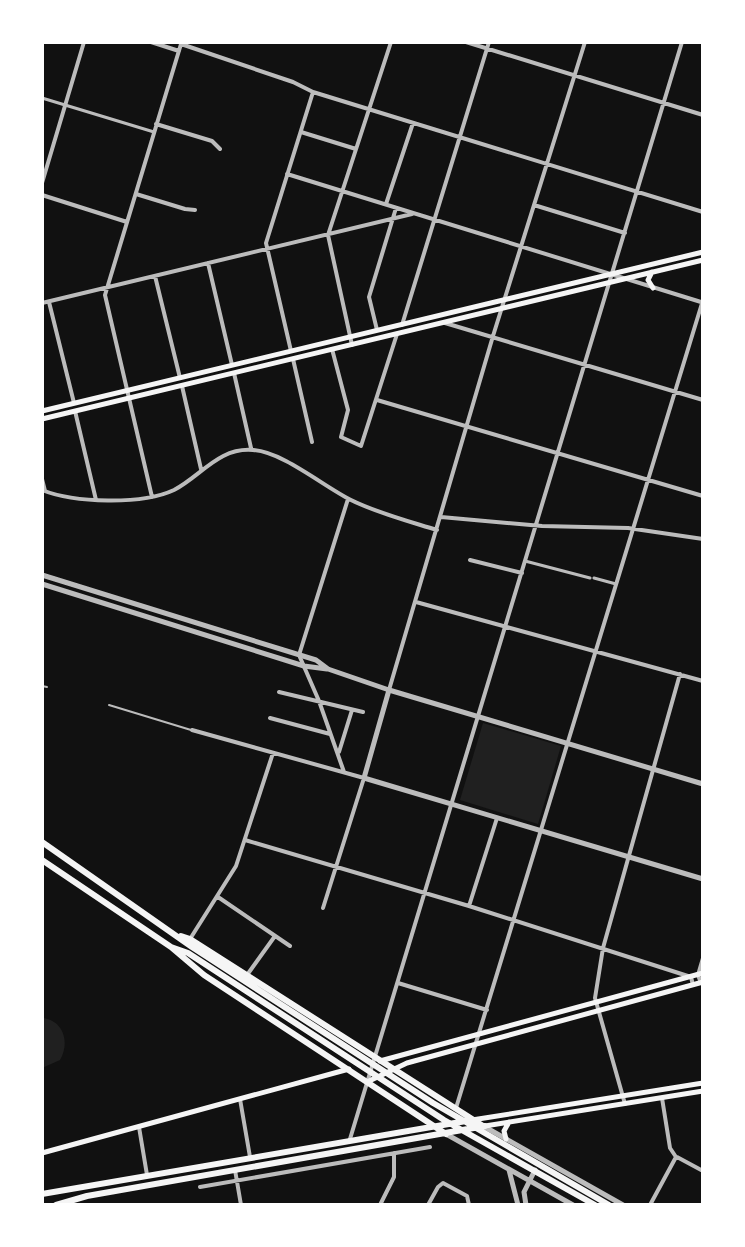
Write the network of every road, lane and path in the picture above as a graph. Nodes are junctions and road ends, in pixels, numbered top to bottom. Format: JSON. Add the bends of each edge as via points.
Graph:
{"nodes":[{"id":1,"x":84,"y":42,"type":"edge"},
{"id":2,"x":151,"y":42,"type":"edge"},
{"id":3,"x":391,"y":42,"type":"edge"},
{"id":4,"x":466,"y":42,"type":"edge"},
{"id":5,"x":585,"y":42,"type":"edge"},
{"id":6,"x":682,"y":42,"type":"edge"},
{"id":7,"x":181,"y":43,"type":"edge"},
{"id":8,"x":488,"y":45,"type":"edge"},
{"id":9,"x":179,"y":51,"type":"junction"},
{"id":10,"x":575,"y":75,"type":"junction"},
{"id":11,"x":313,"y":92,"type":"junction"},
{"id":12,"x":42,"y":98,"type":"edge"},
{"id":13,"x":664,"y":103,"type":"junction"},
{"id":14,"x":65,"y":105,"type":"junction"},
{"id":15,"x":369,"y":109,"type":"junction"},
{"id":16,"x":703,"y":115,"type":"edge"},
{"id":17,"x":413,"y":123,"type":"junction"},
{"id":18,"x":156,"y":124,"type":"junction"},
{"id":19,"x":300,"y":131,"type":"junction"},
{"id":20,"x":154,"y":132,"type":"junction"},
{"id":21,"x":460,"y":136,"type":"junction"},
{"id":22,"x":220,"y":149,"type":"dead end"},
{"id":23,"x":356,"y":149,"type":"junction"},
{"id":24,"x":547,"y":163,"type":"junction"},
{"id":25,"x":287,"y":174,"type":"junction"},
{"id":26,"x":42,"y":183,"type":"edge"},
{"id":27,"x":343,"y":191,"type":"junction"},
{"id":28,"x":637,"y":191,"type":"junction"},
{"id":29,"x":135,"y":194,"type":"junction"},
{"id":30,"x":42,"y":195,"type":"edge"},
{"id":31,"x":386,"y":204,"type":"junction"},
{"id":32,"x":534,"y":205,"type":"junction"},
{"id":33,"x":396,"y":208,"type":"junction"},
{"id":34,"x":195,"y":210,"type":"dead end"},
{"id":35,"x":703,"y":212,"type":"edge"},
{"id":36,"x":414,"y":213,"type":"junction"},
{"id":37,"x":434,"y":218,"type":"junction"},
{"id":38,"x":392,"y":219,"type":"junction"},
{"id":39,"x":127,"y":222,"type":"junction"},
{"id":40,"x":625,"y":233,"type":"junction"},
{"id":41,"x":328,"y":235,"type":"junction"},
{"id":42,"x":522,"y":247,"type":"junction"},
{"id":43,"x":266,"y":249,"type":"junction"},
{"id":44,"x":703,"y":252,"type":"edge"},
{"id":45,"x":703,"y":260,"type":"edge"},
{"id":46,"x":208,"y":263,"type":"junction"},
{"id":47,"x":652,"y":272,"type":"junction"},
{"id":48,"x":612,"y":275,"type":"junction"},
{"id":49,"x":155,"y":276,"type":"junction"},
{"id":50,"x":624,"y":279,"type":"junction"},
{"id":51,"x":610,"y":283,"type":"junction"},
{"id":52,"x":107,"y":287,"type":"junction"},
{"id":53,"x":653,"y":288,"type":"junction"},
{"id":54,"x":504,"y":300,"type":"junction"},
{"id":55,"x":703,"y":301,"type":"edge"},
{"id":56,"x":49,"y":302,"type":"junction"},
{"id":57,"x":42,"y":303,"type":"edge"},
{"id":58,"x":502,"y":308,"type":"junction"},
{"id":59,"x":444,"y":322,"type":"junction"},
{"id":60,"x":402,"y":325,"type":"junction"},
{"id":61,"x":377,"y":330,"type":"junction"},
{"id":62,"x":397,"y":334,"type":"junction"},
{"id":63,"x":493,"y":336,"type":"junction"},
{"id":64,"x":350,"y":337,"type":"junction"},
{"id":65,"x":352,"y":345,"type":"junction"},
{"id":66,"x":332,"y":349,"type":"junction"},
{"id":67,"x":291,"y":351,"type":"junction"},
{"id":68,"x":293,"y":359,"type":"junction"},
{"id":69,"x":585,"y":364,"type":"junction"},
{"id":70,"x":232,"y":365,"type":"junction"},
{"id":71,"x":234,"y":373,"type":"junction"},
{"id":72,"x":180,"y":378,"type":"junction"},
{"id":73,"x":182,"y":386,"type":"junction"},
{"id":74,"x":127,"y":390,"type":"junction"},
{"id":75,"x":675,"y":391,"type":"junction"},
{"id":76,"x":129,"y":398,"type":"junction"},
{"id":77,"x":377,"y":400,"type":"junction"},
{"id":78,"x":703,"y":400,"type":"edge"},
{"id":79,"x":74,"y":403,"type":"junction"},
{"id":80,"x":42,"y":411,"type":"edge"},
{"id":81,"x":75,"y":411,"type":"junction"},
{"id":82,"x":42,"y":419,"type":"edge"},
{"id":83,"x":468,"y":426,"type":"junction"},
{"id":84,"x":312,"y":442,"type":"dead end"},
{"id":85,"x":252,"y":449,"type":"junction"},
{"id":86,"x":558,"y":453,"type":"junction"},
{"id":87,"x":201,"y":470,"type":"junction"},
{"id":88,"x":42,"y":479,"type":"edge"},
{"id":89,"x":648,"y":479,"type":"junction"},
{"id":90,"x":43,"y":490,"type":"edge"},
{"id":91,"x":703,"y":496,"type":"edge"},
{"id":92,"x":152,"y":497,"type":"junction"},
{"id":93,"x":348,"y":499,"type":"junction"},
{"id":94,"x":96,"y":500,"type":"junction"},
{"id":95,"x":441,"y":517,"type":"junction"},
{"id":96,"x":536,"y":525,"type":"junction"},
{"id":97,"x":633,"y":529,"type":"junction"},
{"id":98,"x":437,"y":530,"type":"junction"},
{"id":99,"x":703,"y":539,"type":"edge"},
{"id":100,"x":470,"y":560,"type":"dead end"},
{"id":101,"x":525,"y":561,"type":"junction"},
{"id":102,"x":522,"y":573,"type":"junction"},
{"id":103,"x":45,"y":576,"type":"edge"},
{"id":104,"x":616,"y":584,"type":"junction"},
{"id":105,"x":44,"y":585,"type":"edge"},
{"id":106,"x":84,"y":588,"type":"junction"},
{"id":107,"x":81,"y":596,"type":"junction"},
{"id":108,"x":416,"y":602,"type":"junction"},
{"id":109,"x":190,"y":621,"type":"junction"},
{"id":110,"x":505,"y":627,"type":"junction"},
{"id":111,"x":187,"y":629,"type":"junction"},
{"id":112,"x":220,"y":631,"type":"junction"},
{"id":113,"x":218,"y":639,"type":"junction"},
{"id":114,"x":259,"y":643,"type":"junction"},
{"id":115,"x":257,"y":651,"type":"junction"},
{"id":116,"x":595,"y":651,"type":"junction"},
{"id":117,"x":299,"y":655,"type":"junction"},
{"id":118,"x":304,"y":666,"type":"junction"},
{"id":119,"x":328,"y":669,"type":"junction"},
{"id":120,"x":680,"y":674,"type":"junction"},
{"id":121,"x":703,"y":681,"type":"edge"},
{"id":122,"x":42,"y":686,"type":"edge"},
{"id":123,"x":47,"y":687,"type":"dead end"},
{"id":124,"x":389,"y":690,"type":"junction"},
{"id":125,"x":279,"y":692,"type":"dead end"},
{"id":126,"x":319,"y":701,"type":"junction"},
{"id":127,"x":109,"y":705,"type":"dead end"},
{"id":128,"x":352,"y":710,"type":"junction"},
{"id":129,"x":363,"y":712,"type":"dead end"},
{"id":130,"x":479,"y":717,"type":"junction"},
{"id":131,"x":270,"y":718,"type":"dead end"},
{"id":132,"x":192,"y":730,"type":"joint"},
{"id":133,"x":330,"y":734,"type":"junction"},
{"id":134,"x":567,"y":744,"type":"junction"},
{"id":135,"x":273,"y":753,"type":"junction"},
{"id":136,"x":338,"y":755,"type":"junction"},
{"id":137,"x":653,"y":769,"type":"junction"},
{"id":138,"x":344,"y":772,"type":"junction"},
{"id":139,"x":364,"y":778,"type":"junction"},
{"id":140,"x":703,"y":784,"type":"edge"},
{"id":141,"x":452,"y":805,"type":"junction"},
{"id":142,"x":497,"y":818,"type":"junction"},
{"id":143,"x":542,"y":831,"type":"junction"},
{"id":144,"x":245,"y":840,"type":"junction"},
{"id":145,"x":42,"y":842,"type":"edge"},
{"id":146,"x":629,"y":857,"type":"junction"},
{"id":147,"x":42,"y":860,"type":"edge"},
{"id":148,"x":335,"y":866,"type":"junction"},
{"id":149,"x":703,"y":879,"type":"edge"},
{"id":150,"x":425,"y":893,"type":"junction"},
{"id":151,"x":218,"y":897,"type":"junction"},
{"id":152,"x":469,"y":906,"type":"junction"},
{"id":153,"x":323,"y":908,"type":"dead end"},
{"id":154,"x":514,"y":921,"type":"junction"},
{"id":155,"x":275,"y":936,"type":"junction"},
{"id":156,"x":190,"y":946,"type":"junction"},
{"id":157,"x":290,"y":946,"type":"dead end"},
{"id":158,"x":171,"y":947,"type":"junction"},
{"id":159,"x":603,"y":948,"type":"junction"},
{"id":160,"x":703,"y":958,"type":"edge"},
{"id":161,"x":701,"y":974,"type":"edge"},
{"id":162,"x":247,"y":975,"type":"junction"},
{"id":163,"x":691,"y":977,"type":"junction"},
{"id":164,"x":398,"y":983,"type":"junction"},
{"id":165,"x":702,"y":983,"type":"edge"},
{"id":166,"x":693,"y":985,"type":"junction"},
{"id":167,"x":596,"y":1003,"type":"junction"},
{"id":168,"x":487,"y":1010,"type":"junction"},
{"id":169,"x":598,"y":1011,"type":"junction"},
{"id":170,"x":480,"y":1035,"type":"junction"},
{"id":171,"x":477,"y":1044,"type":"junction"},
{"id":172,"x":377,"y":1059,"type":"junction"},
{"id":173,"x":349,"y":1069,"type":"junction"},
{"id":174,"x":392,"y":1069,"type":"junction"},
{"id":175,"x":367,"y":1082,"type":"junction"},
{"id":176,"x":703,"y":1083,"type":"edge"},
{"id":177,"x":703,"y":1091,"type":"edge"},
{"id":178,"x":623,"y":1096,"type":"junction"},
{"id":179,"x":662,"y":1098,"type":"junction"},
{"id":180,"x":240,"y":1099,"type":"junction"},
{"id":181,"x":625,"y":1104,"type":"junction"},
{"id":182,"x":456,"y":1110,"type":"junction"},
{"id":183,"x":472,"y":1120,"type":"junction"},
{"id":184,"x":509,"y":1122,"type":"junction"},
{"id":185,"x":433,"y":1126,"type":"junction"},
{"id":186,"x":485,"y":1126,"type":"junction"},
{"id":187,"x":139,"y":1127,"type":"junction"},
{"id":188,"x":446,"y":1134,"type":"junction"},
{"id":189,"x":350,"y":1139,"type":"junction"},
{"id":190,"x":506,"y":1139,"type":"junction"},
{"id":191,"x":430,"y":1147,"type":"dead end"},
{"id":192,"x":42,"y":1153,"type":"edge"},
{"id":193,"x":394,"y":1153,"type":"junction"},
{"id":194,"x":250,"y":1157,"type":"junction"},
{"id":195,"x":676,"y":1157,"type":"junction"},
{"id":196,"x":542,"y":1159,"type":"junction"},
{"id":197,"x":196,"y":1167,"type":"junction"},
{"id":198,"x":509,"y":1169,"type":"junction"},
{"id":199,"x":235,"y":1170,"type":"junction"},
{"id":200,"x":703,"y":1171,"type":"edge"},
{"id":201,"x":147,"y":1175,"type":"junction"},
{"id":202,"x":198,"y":1177,"type":"junction"},
{"id":203,"x":237,"y":1180,"type":"junction"},
{"id":204,"x":528,"y":1180,"type":"junction"},
{"id":205,"x":200,"y":1187,"type":"dead end"},
{"id":206,"x":42,"y":1194,"type":"edge"},
{"id":207,"x":56,"y":1205,"type":"edge"},
{"id":208,"x":241,"y":1205,"type":"edge"},
{"id":209,"x":380,"y":1205,"type":"edge"},
{"id":210,"x":428,"y":1205,"type":"edge"},
{"id":211,"x":469,"y":1205,"type":"edge"},
{"id":212,"x":518,"y":1205,"type":"edge"},
{"id":213,"x":526,"y":1205,"type":"edge"},
{"id":214,"x":573,"y":1205,"type":"edge"},
{"id":215,"x":595,"y":1205,"type":"edge"},
{"id":216,"x":609,"y":1205,"type":"edge"},
{"id":217,"x":623,"y":1205,"type":"edge"},
{"id":218,"x":650,"y":1205,"type":"edge"}],
"edges":[{"from":1,"to":14,"type":"street"},
{"from":2,"to":9,"type":"street"},
{"from":3,"to":15,"type":"street"},
{"from":4,"to":8,"type":"street"},
{"from":5,"to":10,"type":"street"},
{"from":6,"to":13,"type":"street"},
{"from":7,"to":9,"type":"street"},
{"from":7,"to":11,"type":"street"},
{"from":8,"to":10,"type":"street"},
{"from":8,"to":21,"type":"street"},
{"from":9,"to":18,"type":"street"},
{"from":10,"to":13,"type":"street"},
{"from":10,"to":24,"type":"street"},
{"from":11,"to":15,"type":"street"},
{"from":11,"to":19,"type":"street"},
{"from":12,"to":14,"type":"street"},
{"from":13,"to":16,"type":"street"},
{"from":13,"to":28,"type":"street"},
{"from":14,"to":20,"type":"street"},
{"from":14,"to":26,"type":"street"},
{"from":15,"to":17,"type":"street"},
{"from":15,"to":23,"type":"street"},
{"from":17,"to":21,"type":"street"},
{"from":17,"to":31,"type":"street"},
{"from":18,"to":20,"type":"street"},
{"from":18,"to":22,"type":"street","via":[[212,141]]},
{"from":19,"to":23,"type":"street"},
{"from":19,"to":25,"type":"street"},
{"from":20,"to":29,"type":"street"},
{"from":21,"to":24,"type":"street"},
{"from":21,"to":37,"type":"street"},
{"from":23,"to":27,"type":"street"},
{"from":24,"to":28,"type":"street"},
{"from":24,"to":32,"type":"street"},
{"from":25,"to":27,"type":"street"},
{"from":25,"to":43,"type":"street"},
{"from":27,"to":31,"type":"street"},
{"from":27,"to":41,"type":"street"},
{"from":28,"to":35,"type":"street"},
{"from":28,"to":40,"type":"street"},
{"from":29,"to":34,"type":"street"},
{"from":29,"to":39,"type":"street"},
{"from":30,"to":39,"type":"street"},
{"from":31,"to":33,"type":"street"},
{"from":32,"to":40,"type":"street"},
{"from":32,"to":42,"type":"street"},
{"from":33,"to":36,"type":"street"},
{"from":33,"to":38,"type":"street"},
{"from":36,"to":37,"type":"street"},
{"from":36,"to":38,"type":"street"},
{"from":37,"to":42,"type":"street"},
{"from":37,"to":60,"type":"street"},
{"from":38,"to":41,"type":"street"},
{"from":38,"to":61,"type":"street","via":[[369,297]]},
{"from":39,"to":52,"type":"street"},
{"from":40,"to":48,"type":"street"},
{"from":41,"to":43,"type":"street"},
{"from":41,"to":64,"type":"street"},
{"from":42,"to":48,"type":"street"},
{"from":42,"to":54,"type":"street"},
{"from":43,"to":46,"type":"street"},
{"from":43,"to":67,"type":"street"},
{"from":44,"to":48,"type":"main road"},
{"from":45,"to":47,"type":"main road"},
{"from":46,"to":49,"type":"street"},
{"from":46,"to":70,"type":"street"},
{"from":47,"to":50,"type":"main road"},
{"from":47,"to":53,"type":"main road","via":[[648,280]]},
{"from":48,"to":50,"type":"street"},
{"from":48,"to":51,"type":"street"},
{"from":48,"to":54,"type":"main road"},
{"from":49,"to":52,"type":"street"},
{"from":49,"to":72,"type":"street"},
{"from":50,"to":51,"type":"main road"},
{"from":50,"to":53,"type":"street"},
{"from":51,"to":58,"type":"main road"},
{"from":51,"to":69,"type":"street"},
{"from":52,"to":56,"type":"street"},
{"from":52,"to":74,"type":"street"},
{"from":53,"to":55,"type":"street"},
{"from":54,"to":58,"type":"street"},
{"from":54,"to":60,"type":"main road"},
{"from":55,"to":75,"type":"street"},
{"from":56,"to":57,"type":"street"},
{"from":56,"to":79,"type":"street"},
{"from":58,"to":59,"type":"main road"},
{"from":58,"to":63,"type":"street"},
{"from":59,"to":62,"type":"main road"},
{"from":59,"to":63,"type":"street"},
{"from":60,"to":61,"type":"main road"},
{"from":61,"to":64,"type":"main road"},
{"from":62,"to":65,"type":"main road"},
{"from":62,"to":77,"type":"street"},
{"from":63,"to":69,"type":"street"},
{"from":63,"to":83,"type":"street"},
{"from":64,"to":65,"type":"street"},
{"from":64,"to":67,"type":"main road"},
{"from":65,"to":66,"type":"main road"},
{"from":66,"to":68,"type":"main road"},
{"from":66,"to":77,"type":"street","via":[[348,410],[341,437],[362,446]]},
{"from":67,"to":70,"type":"main road"},
{"from":68,"to":71,"type":"main road"},
{"from":68,"to":84,"type":"street"},
{"from":69,"to":75,"type":"street"},
{"from":69,"to":86,"type":"street"},
{"from":70,"to":72,"type":"main road"},
{"from":71,"to":73,"type":"main road"},
{"from":71,"to":85,"type":"street"},
{"from":72,"to":74,"type":"main road"},
{"from":73,"to":76,"type":"main road"},
{"from":73,"to":87,"type":"street"},
{"from":74,"to":76,"type":"street"},
{"from":74,"to":79,"type":"main road"},
{"from":75,"to":78,"type":"street"},
{"from":75,"to":89,"type":"street"},
{"from":76,"to":81,"type":"main road"},
{"from":76,"to":92,"type":"street"},
{"from":77,"to":83,"type":"street"},
{"from":79,"to":80,"type":"main road"},
{"from":81,"to":82,"type":"main road"},
{"from":81,"to":94,"type":"street"},
{"from":83,"to":86,"type":"street"},
{"from":83,"to":95,"type":"street"},
{"from":85,"to":87,"type":"street","via":[[222,455]]},
{"from":85,"to":93,"type":"street","via":[[284,461]]},
{"from":86,"to":89,"type":"street"},
{"from":86,"to":96,"type":"street"},
{"from":87,"to":92,"type":"street","via":[[173,490]]},
{"from":88,"to":90,"type":"street"},
{"from":89,"to":91,"type":"street"},
{"from":89,"to":97,"type":"street"},
{"from":90,"to":94,"type":"street"},
{"from":92,"to":94,"type":"street"},
{"from":93,"to":98,"type":"street"},
{"from":93,"to":117,"type":"street"},
{"from":95,"to":96,"type":"street"},
{"from":95,"to":98,"type":"street"},
{"from":96,"to":97,"type":"street"},
{"from":96,"to":101,"type":"street"},
{"from":97,"to":99,"type":"street"},
{"from":97,"to":104,"type":"street"},
{"from":98,"to":108,"type":"street"},
{"from":100,"to":102,"type":"street"},
{"from":101,"to":102,"type":"street"},
{"from":101,"to":104,"type":"street"},
{"from":102,"to":110,"type":"street"},
{"from":103,"to":105,"type":"street"},
{"from":103,"to":106,"type":"street"},
{"from":104,"to":116,"type":"street"},
{"from":105,"to":107,"type":"street"},
{"from":106,"to":107,"type":"street"},
{"from":106,"to":109,"type":"street"},
{"from":107,"to":111,"type":"street"},
{"from":108,"to":110,"type":"street"},
{"from":108,"to":124,"type":"street"},
{"from":109,"to":111,"type":"street"},
{"from":109,"to":112,"type":"street"},
{"from":110,"to":116,"type":"street"},
{"from":110,"to":130,"type":"street"},
{"from":111,"to":113,"type":"street"},
{"from":112,"to":113,"type":"street"},
{"from":112,"to":114,"type":"street"},
{"from":113,"to":115,"type":"street"},
{"from":114,"to":115,"type":"street"},
{"from":114,"to":117,"type":"street"},
{"from":115,"to":118,"type":"street"},
{"from":116,"to":120,"type":"street"},
{"from":116,"to":134,"type":"street"},
{"from":117,"to":118,"type":"street"},
{"from":117,"to":119,"type":"street"},
{"from":118,"to":119,"type":"street"},
{"from":118,"to":126,"type":"street"},
{"from":119,"to":124,"type":"street"},
{"from":120,"to":121,"type":"street"},
{"from":120,"to":137,"type":"street"},
{"from":122,"to":123,"type":"lane"},
{"from":124,"to":130,"type":"street"},
{"from":124,"to":139,"type":"street"},
{"from":125,"to":126,"type":"street"},
{"from":126,"to":128,"type":"street"},
{"from":126,"to":133,"type":"street"},
{"from":127,"to":132,"type":"lane"},
{"from":128,"to":129,"type":"street"},
{"from":128,"to":136,"type":"street"},
{"from":130,"to":134,"type":"street"},
{"from":130,"to":141,"type":"street"},
{"from":131,"to":133,"type":"street"},
{"from":132,"to":135,"type":"street"},
{"from":133,"to":136,"type":"street"},
{"from":134,"to":137,"type":"street"},
{"from":134,"to":143,"type":"street"},
{"from":135,"to":138,"type":"street"},
{"from":135,"to":144,"type":"street"},
{"from":136,"to":138,"type":"street"},
{"from":137,"to":140,"type":"street"},
{"from":137,"to":146,"type":"street"},
{"from":138,"to":139,"type":"street"},
{"from":139,"to":141,"type":"street"},
{"from":139,"to":148,"type":"street"},
{"from":141,"to":142,"type":"street"},
{"from":141,"to":150,"type":"street"},
{"from":142,"to":143,"type":"street"},
{"from":142,"to":152,"type":"street"},
{"from":143,"to":146,"type":"street"},
{"from":143,"to":154,"type":"street"},
{"from":144,"to":148,"type":"street"},
{"from":144,"to":151,"type":"street"},
{"from":145,"to":156,"type":"main road"},
{"from":146,"to":149,"type":"street"},
{"from":146,"to":159,"type":"street"},
{"from":147,"to":158,"type":"main road"},
{"from":148,"to":150,"type":"street"},
{"from":148,"to":153,"type":"street"},
{"from":150,"to":152,"type":"street"},
{"from":150,"to":164,"type":"street"},
{"from":151,"to":155,"type":"street"},
{"from":151,"to":156,"type":"street"},
{"from":152,"to":154,"type":"street"},
{"from":154,"to":159,"type":"street"},
{"from":154,"to":168,"type":"street"},
{"from":155,"to":157,"type":"street"},
{"from":155,"to":162,"type":"street"},
{"from":156,"to":158,"type":"main road"},
{"from":156,"to":162,"type":"main road"},
{"from":156,"to":215,"type":"main road","via":[[444,1120]]},
{"from":156,"to":216,"type":"main road","via":[[433,1103]]},
{"from":158,"to":173,"type":"main road","via":[[204,975]]},
{"from":159,"to":163,"type":"street"},
{"from":159,"to":167,"type":"street"},
{"from":160,"to":161,"type":"street"},
{"from":161,"to":163,"type":"main road"},
{"from":161,"to":165,"type":"street"},
{"from":162,"to":172,"type":"main road"},
{"from":163,"to":166,"type":"street"},
{"from":163,"to":167,"type":"main road"},
{"from":164,"to":168,"type":"street"},
{"from":164,"to":172,"type":"street"},
{"from":165,"to":166,"type":"main road"},
{"from":166,"to":169,"type":"main road"},
{"from":167,"to":169,"type":"street"},
{"from":167,"to":170,"type":"main road"},
{"from":168,"to":170,"type":"street"},
{"from":169,"to":171,"type":"main road"},
{"from":169,"to":178,"type":"street"},
{"from":170,"to":171,"type":"street"},
{"from":170,"to":172,"type":"main road"},
{"from":171,"to":174,"type":"main road"},
{"from":171,"to":182,"type":"street"},
{"from":172,"to":174,"type":"main road"},
{"from":172,"to":175,"type":"street"},
{"from":173,"to":175,"type":"main road"},
{"from":173,"to":180,"type":"main road"},
{"from":174,"to":175,"type":"main road"},
{"from":174,"to":182,"type":"main road"},
{"from":175,"to":185,"type":"main road"},
{"from":175,"to":189,"type":"street"},
{"from":176,"to":178,"type":"main road"},
{"from":177,"to":179,"type":"main road"},
{"from":178,"to":181,"type":"street"},
{"from":178,"to":183,"type":"main road"},
{"from":179,"to":181,"type":"main road"},
{"from":179,"to":195,"type":"street"},
{"from":180,"to":187,"type":"main road"},
{"from":180,"to":194,"type":"street"},
{"from":181,"to":184,"type":"main road"},
{"from":182,"to":183,"type":"main road"},
{"from":183,"to":185,"type":"main road"},
{"from":183,"to":186,"type":"main road"},
{"from":184,"to":186,"type":"main road"},
{"from":184,"to":190,"type":"main road"},
{"from":185,"to":188,"type":"main road"},
{"from":185,"to":189,"type":"main road"},
{"from":186,"to":188,"type":"main road"},
{"from":186,"to":190,"type":"street"},
{"from":187,"to":192,"type":"main road"},
{"from":187,"to":201,"type":"street"},
{"from":188,"to":198,"type":"street"},
{"from":188,"to":199,"type":"main road"},
{"from":189,"to":194,"type":"main road"},
{"from":190,"to":196,"type":"street"},
{"from":191,"to":193,"type":"street"},
{"from":193,"to":203,"type":"street"},
{"from":193,"to":209,"type":"street","via":[[394,1177]]},
{"from":194,"to":197,"type":"main road"},
{"from":195,"to":200,"type":"street"},
{"from":195,"to":218,"type":"street"},
{"from":196,"to":204,"type":"street"},
{"from":196,"to":217,"type":"street"},
{"from":197,"to":201,"type":"main road"},
{"from":197,"to":202,"type":"main road"},
{"from":198,"to":204,"type":"street"},
{"from":198,"to":212,"type":"street"},
{"from":199,"to":202,"type":"main road"},
{"from":199,"to":203,"type":"street"},
{"from":201,"to":206,"type":"main road"},
{"from":202,"to":207,"type":"main road"},
{"from":203,"to":205,"type":"street"},
{"from":203,"to":208,"type":"street"},
{"from":204,"to":213,"type":"street"},
{"from":204,"to":214,"type":"street"},
{"from":210,"to":211,"type":"street","via":[[443,1183],[467,1196]]}]}
